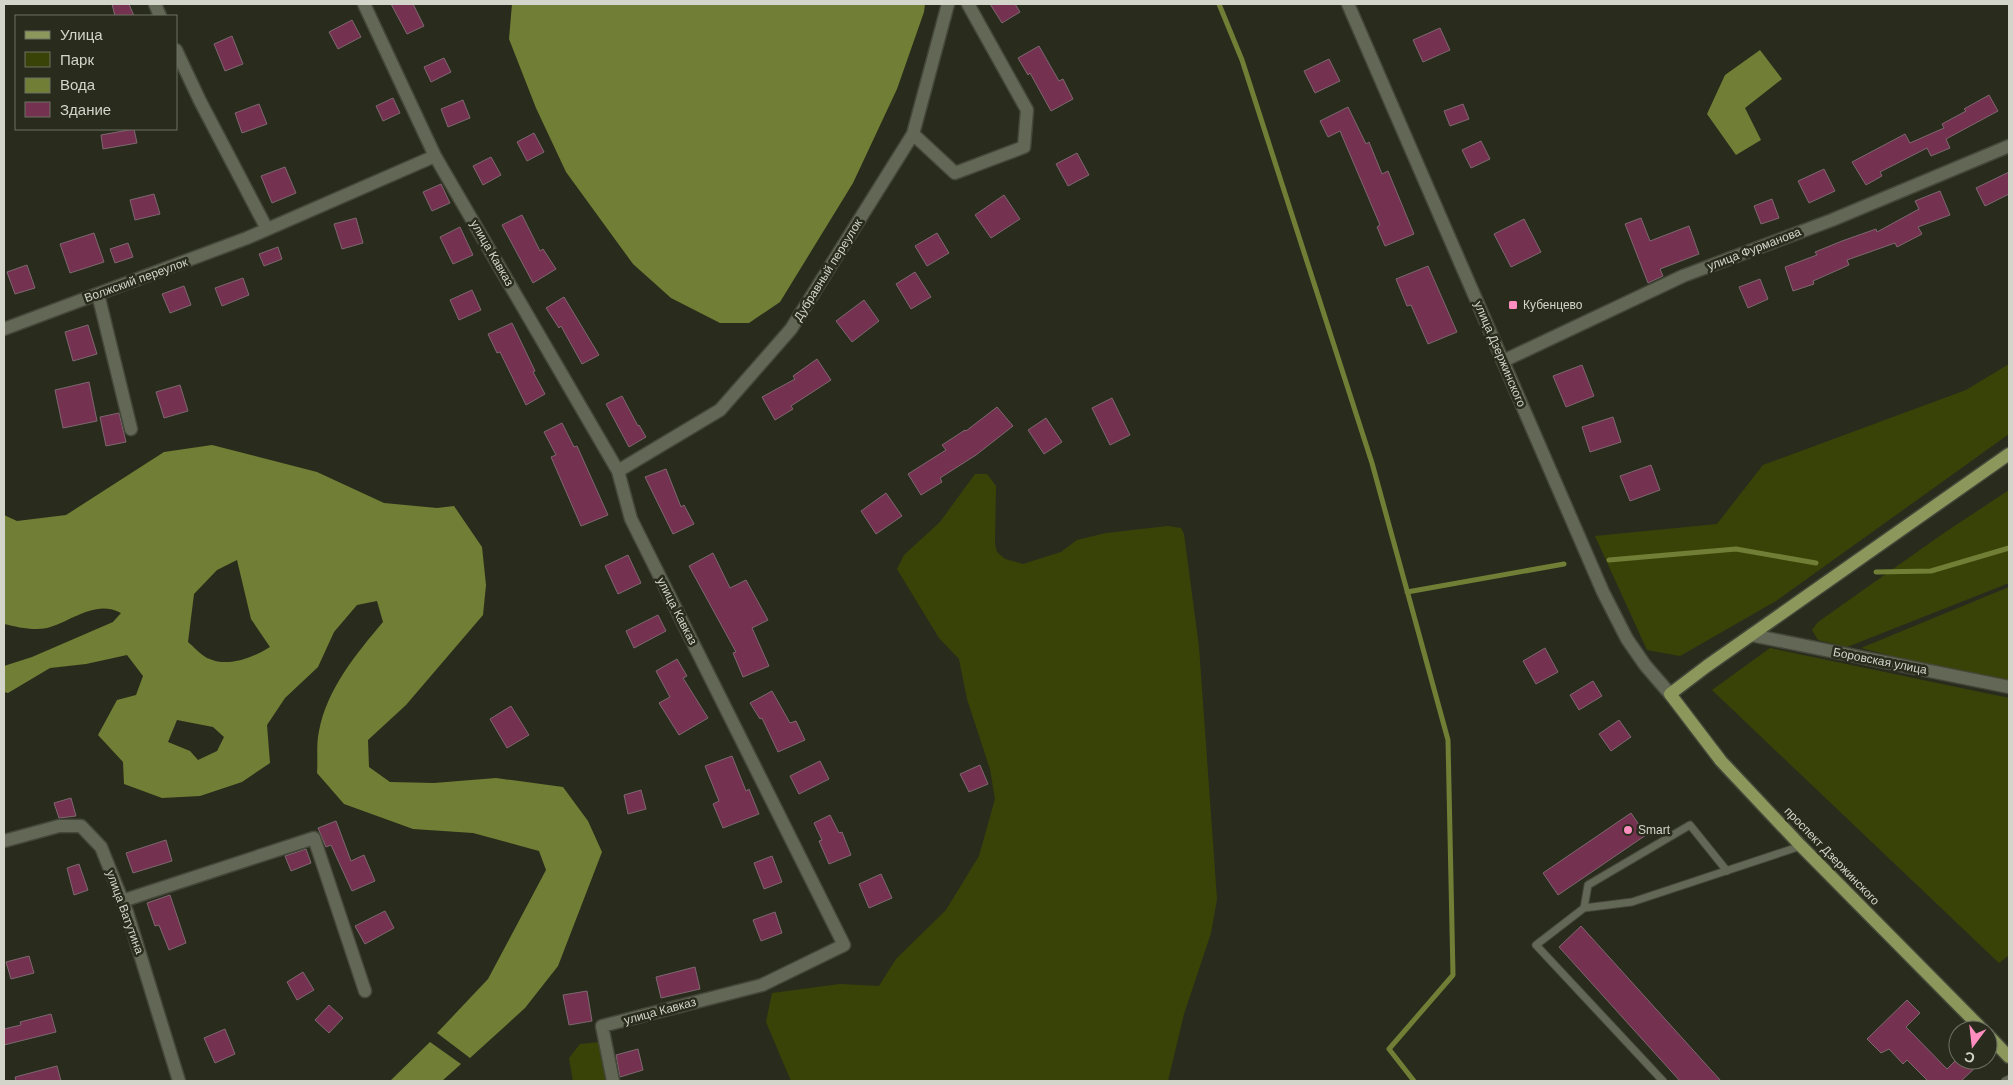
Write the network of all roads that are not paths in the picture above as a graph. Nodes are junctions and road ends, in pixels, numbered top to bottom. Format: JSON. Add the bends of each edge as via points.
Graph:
{"nodes":[{"id":1,"x":364,"y":4,"type":"edge"},
{"id":2,"x":948,"y":4,"type":"edge"},
{"id":3,"x":968,"y":4,"type":"edge"},
{"id":4,"x":1348,"y":4,"type":"edge"},
{"id":5,"x":178,"y":54,"type":"edge"},
{"id":6,"x":913,"y":134,"type":"junction"},
{"id":7,"x":2009,"y":146,"type":"edge"},
{"id":8,"x":436,"y":156,"type":"junction"},
{"id":9,"x":268,"y":229,"type":"junction"},
{"id":10,"x":98,"y":294,"type":"junction"},
{"id":11,"x":4,"y":329,"type":"edge"},
{"id":12,"x":1503,"y":361,"type":"junction"},
{"id":13,"x":131,"y":429,"type":"dead end"},
{"id":14,"x":2009,"y":454,"type":"edge"},
{"id":15,"x":618,"y":471,"type":"junction"},
{"id":16,"x":1751,"y":635,"type":"junction"},
{"id":17,"x":2009,"y":687,"type":"edge"},
{"id":18,"x":1670,"y":694,"type":"junction"},
{"id":19,"x":4,"y":841,"type":"edge"},
{"id":20,"x":1801,"y":846,"type":"junction"},
{"id":21,"x":1727,"y":871,"type":"junction"},
{"id":22,"x":122,"y":901,"type":"junction"},
{"id":23,"x":1584,"y":908,"type":"junction"},
{"id":24,"x":366,"y":990,"type":"dead end"},
{"id":25,"x":1973,"y":1020,"type":"edge"},
{"id":26,"x":1998,"y":1045,"type":"edge"},
{"id":27,"x":2009,"y":1057,"type":"edge"},
{"id":28,"x":2009,"y":1079,"type":"edge"},
{"id":29,"x":180,"y":1081,"type":"edge"},
{"id":30,"x":613,"y":1081,"type":"edge"},
{"id":31,"x":1663,"y":1081,"type":"edge"},
{"id":32,"x":2006,"y":1081,"type":"edge"}],
"edges":[{"from":1,"to":8,"type":"street","name":"улица Кавказ"},
{"from":2,"to":6,"type":"street","name":"Дубравный переулок"},
{"from":3,"to":6,"type":"street","via":[[1028,110],[1024,147],[955,173]]},
{"from":4,"to":12,"type":"street","name":"улица Дзержинского"},
{"from":5,"to":9,"type":"street"},
{"from":6,"to":15,"type":"street","name":"Дубравный переулок","via":[[791,329],[772,351],[720,410]]},
{"from":7,"to":12,"type":"street","name":"улица Фурманова","via":[[1832,220],[1683,276]]},
{"from":8,"to":9,"type":"street","name":"Волжский переулок"},
{"from":8,"to":15,"type":"street","name":"улица Кавказ"},
{"from":9,"to":10,"type":"street","name":"Волжский переулок"},
{"from":10,"to":11,"type":"street","name":"Волжский переулок"},
{"from":10,"to":13,"type":"street"},
{"from":12,"to":18,"type":"street","name":"улица Дзержинского","via":[[1580,543],[1627,639]]},
{"from":14,"to":16,"type":"main road"},
{"from":15,"to":30,"type":"street","name":"улица Кавказ","via":[[631,519],[844,945],[762,985],[602,1026]]},
{"from":16,"to":17,"type":"street","name":"Боровская улица"},
{"from":16,"to":18,"type":"main road"},
{"from":18,"to":20,"type":"main road","name":"проспект Дзержинского","via":[[1721,761]]},
{"from":19,"to":22,"type":"street","name":"улица Ватутина","via":[[59,826],[81,826],[102,847]]},
{"from":20,"to":21,"type":"lane"},
{"from":20,"to":25,"type":"main road","name":"проспект Дзержинского"},
{"from":21,"to":23,"type":"lane","via":[[1632,902]]},
{"from":21,"to":23,"type":"lane","via":[[1690,824],[1588,885]]},
{"from":22,"to":24,"type":"street","via":[[314,838]]},
{"from":22,"to":29,"type":"street","name":"улица Ватутина"},
{"from":23,"to":31,"type":"lane","via":[[1536,945]]},
{"from":26,"to":27,"type":"main road"},
{"from":28,"to":32,"type":"lane"}]}
